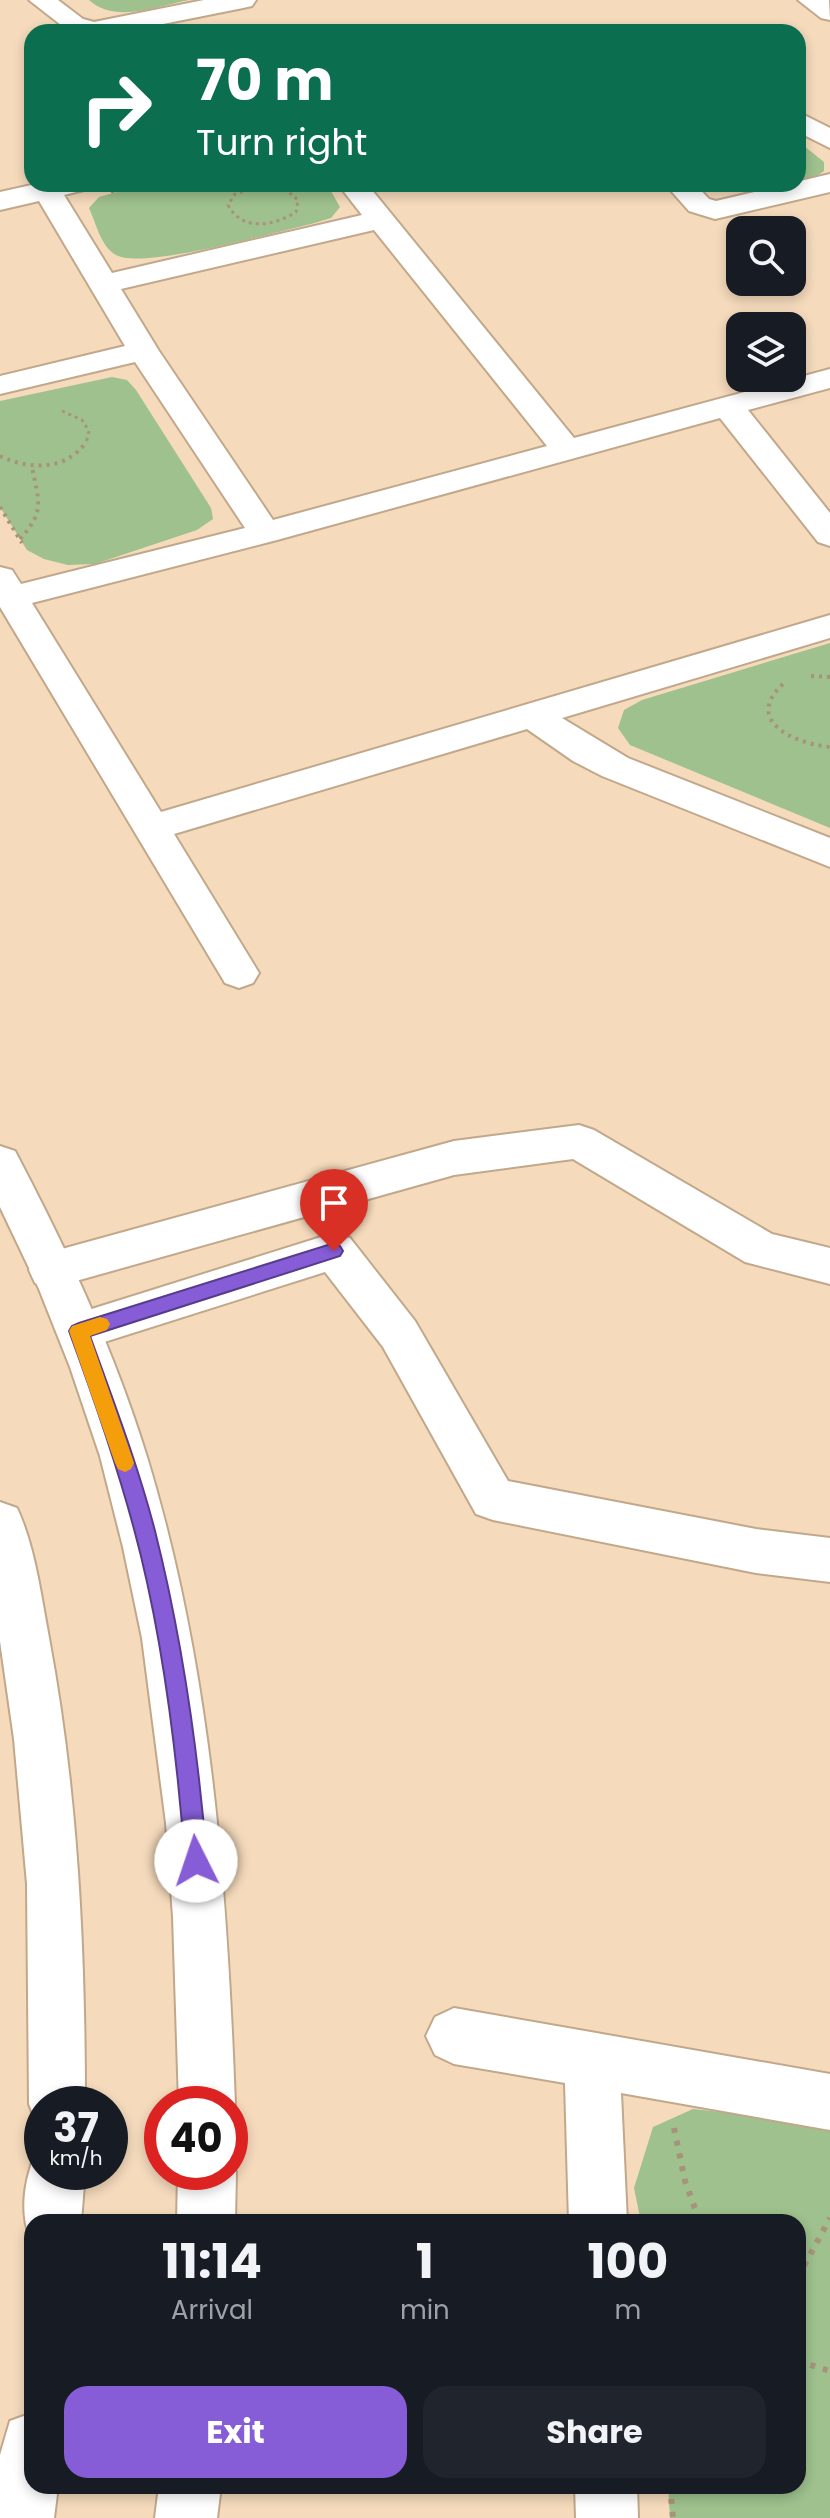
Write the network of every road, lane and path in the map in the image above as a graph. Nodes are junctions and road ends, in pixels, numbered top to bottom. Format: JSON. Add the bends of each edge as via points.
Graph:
{"nodes":[{"id":1,"x":42,"y":0,"type":"edge"},
{"id":2,"x":243,"y":0,"type":"edge"},
{"id":3,"x":811,"y":0,"type":"edge"},
{"id":4,"x":830,"y":12,"type":"edge"},
{"id":5,"x":73,"y":24,"type":"edge"},
{"id":6,"x":124,"y":24,"type":"edge"},
{"id":7,"x":806,"y":125,"type":"edge"},
{"id":8,"x":830,"y":140,"type":"edge"},
{"id":9,"x":830,"y":183,"type":"edge"},
{"id":10,"x":806,"y":189,"type":"edge"},
{"id":11,"x":39,"y":192,"type":"edge"},
{"id":12,"x":63,"y":192,"type":"edge"},
{"id":13,"x":239,"y":192,"type":"edge"},
{"id":14,"x":289,"y":192,"type":"edge"},
{"id":15,"x":358,"y":192,"type":"edge"},
{"id":16,"x":687,"y":192,"type":"edge"},
{"id":17,"x":792,"y":192,"type":"edge"},
{"id":18,"x":0,"y":201,"type":"edge"},
{"id":19,"x":380,"y":220,"type":"junction"},
{"id":20,"x":104,"y":284,"type":"junction"},
{"id":21,"x":143,"y":351,"type":"junction"},
{"id":22,"x":830,"y":378,"type":"edge"},
{"id":23,"x":0,"y":385,"type":"edge"},
{"id":24,"x":729,"y":408,"type":"junction"},
{"id":25,"x":57,"y":409,"type":"dead end"},
{"id":26,"x":568,"y":451,"type":"junction"},
{"id":27,"x":0,"y":456,"type":"edge"},
{"id":28,"x":32,"y":467,"type":"junction"},
{"id":29,"x":0,"y":507,"type":"edge"},
{"id":30,"x":265,"y":533,"type":"junction"},
{"id":31,"x":830,"y":535,"type":"edge"},
{"id":32,"x":20,"y":540,"type":"junction"},
{"id":33,"x":27,"y":550,"type":"dead end"},
{"id":34,"x":6,"y":588,"type":"edge"},
{"id":35,"x":830,"y":626,"type":"edge"},
{"id":36,"x":801,"y":676,"type":"dead end"},
{"id":37,"x":830,"y":677,"type":"edge"},
{"id":38,"x":786,"y":682,"type":"dead end"},
{"id":39,"x":532,"y":715,"type":"junction"},
{"id":40,"x":830,"y":747,"type":"edge"},
{"id":41,"x":151,"y":828,"type":"junction"},
{"id":42,"x":830,"y":853,"type":"edge"},
{"id":43,"x":239,"y":973,"type":"dead end"},
{"id":44,"x":0,"y":1163,"type":"edge"},
{"id":45,"x":830,"y":1266,"type":"edge"},
{"id":46,"x":51,"y":1270,"type":"junction"},
{"id":47,"x":79,"y":1331,"type":"junction"},
{"id":48,"x":0,"y":1523,"type":"edge"},
{"id":49,"x":830,"y":1560,"type":"edge"},
{"id":50,"x":454,"y":2036,"type":"dead end"},
{"id":51,"x":592,"y":2059,"type":"junction"},
{"id":52,"x":57,"y":2086,"type":"edge"},
{"id":53,"x":207,"y":2086,"type":"edge"},
{"id":54,"x":830,"y":2102,"type":"edge"},
{"id":55,"x":672,"y":2119,"type":"dead end"},
{"id":56,"x":55,"y":2190,"type":"edge"},
{"id":57,"x":207,"y":2190,"type":"edge"},
{"id":58,"x":53,"y":2214,"type":"edge"},
{"id":59,"x":206,"y":2214,"type":"edge"},
{"id":60,"x":598,"y":2214,"type":"edge"},
{"id":61,"x":697,"y":2214,"type":"edge"},
{"id":62,"x":830,"y":2218,"type":"edge"},
{"id":63,"x":806,"y":2262,"type":"edge"},
{"id":64,"x":806,"y":2364,"type":"edge"},
{"id":65,"x":830,"y":2371,"type":"edge"},
{"id":66,"x":26,"y":2494,"type":"edge"},
{"id":67,"x":189,"y":2494,"type":"edge"},
{"id":68,"x":606,"y":2494,"type":"edge"},
{"id":69,"x":669,"y":2494,"type":"edge"},
{"id":70,"x":23,"y":2518,"type":"edge"},
{"id":71,"x":186,"y":2518,"type":"edge"},
{"id":72,"x":607,"y":2518,"type":"edge"},
{"id":73,"x":671,"y":2518,"type":"edge"}],
"edges":[{"from":1,"to":5,"type":"street"},
{"from":2,"to":6,"type":"street"},
{"from":3,"to":4,"type":"street"},
{"from":7,"to":8,"type":"street"},
{"from":9,"to":10,"type":"street"},
{"from":11,"to":18,"type":"street"},
{"from":12,"to":20,"type":"street"},
{"from":13,"to":14,"type":"path","via":[[228,205],[233,216],[260,224],[282,221],[299,206]]},
{"from":15,"to":19,"type":"street"},
{"from":16,"to":17,"type":"street","via":[[699,205],[715,210]]},
{"from":19,"to":20,"type":"street"},
{"from":19,"to":26,"type":"street"},
{"from":20,"to":21,"type":"street"},
{"from":21,"to":23,"type":"street"},
{"from":21,"to":30,"type":"street"},
{"from":22,"to":24,"type":"street"},
{"from":24,"to":26,"type":"street"},
{"from":24,"to":31,"type":"street"},
{"from":25,"to":28,"type":"path","via":[[82,419],[90,437],[86,447],[64,462]]},
{"from":26,"to":30,"type":"street"},
{"from":27,"to":28,"type":"path"},
{"from":28,"to":32,"type":"path","via":[[37,520]]},
{"from":29,"to":32,"type":"path"},
{"from":30,"to":34,"type":"street"},
{"from":32,"to":33,"type":"path"},
{"from":34,"to":41,"type":"street"},
{"from":35,"to":39,"type":"street"},
{"from":36,"to":37,"type":"path"},
{"from":38,"to":40,"type":"path","via":[[769,700],[773,724],[798,742]]},
{"from":39,"to":41,"type":"street"},
{"from":39,"to":42,"type":"street","via":[[615,767]]},
{"from":41,"to":43,"type":"street"},
{"from":44,"to":46,"type":"street"},
{"from":45,"to":46,"type":"street","via":[[761,1249],[579,1142],[454,1158]]},
{"from":46,"to":47,"type":"street"},
{"from":47,"to":49,"type":"street","via":[[334,1251],[399,1334],[493,1499],[756,1551]]},
{"from":47,"to":53,"type":"street","via":[[145,1531],[165,1627],[192,1807],[205,1967]]},
{"from":48,"to":52,"type":"street","via":[[28,1658],[45,1784],[54,1882]]},
{"from":50,"to":51,"type":"street"},
{"from":51,"to":54,"type":"street"},
{"from":51,"to":60,"type":"street"},
{"from":55,"to":61,"type":"path"},
{"from":56,"to":58,"type":"street"},
{"from":57,"to":59,"type":"street"},
{"from":62,"to":63,"type":"path"},
{"from":64,"to":65,"type":"path"},
{"from":66,"to":70,"type":"street"},
{"from":67,"to":71,"type":"street"},
{"from":68,"to":72,"type":"street"},
{"from":69,"to":73,"type":"path"}]}
